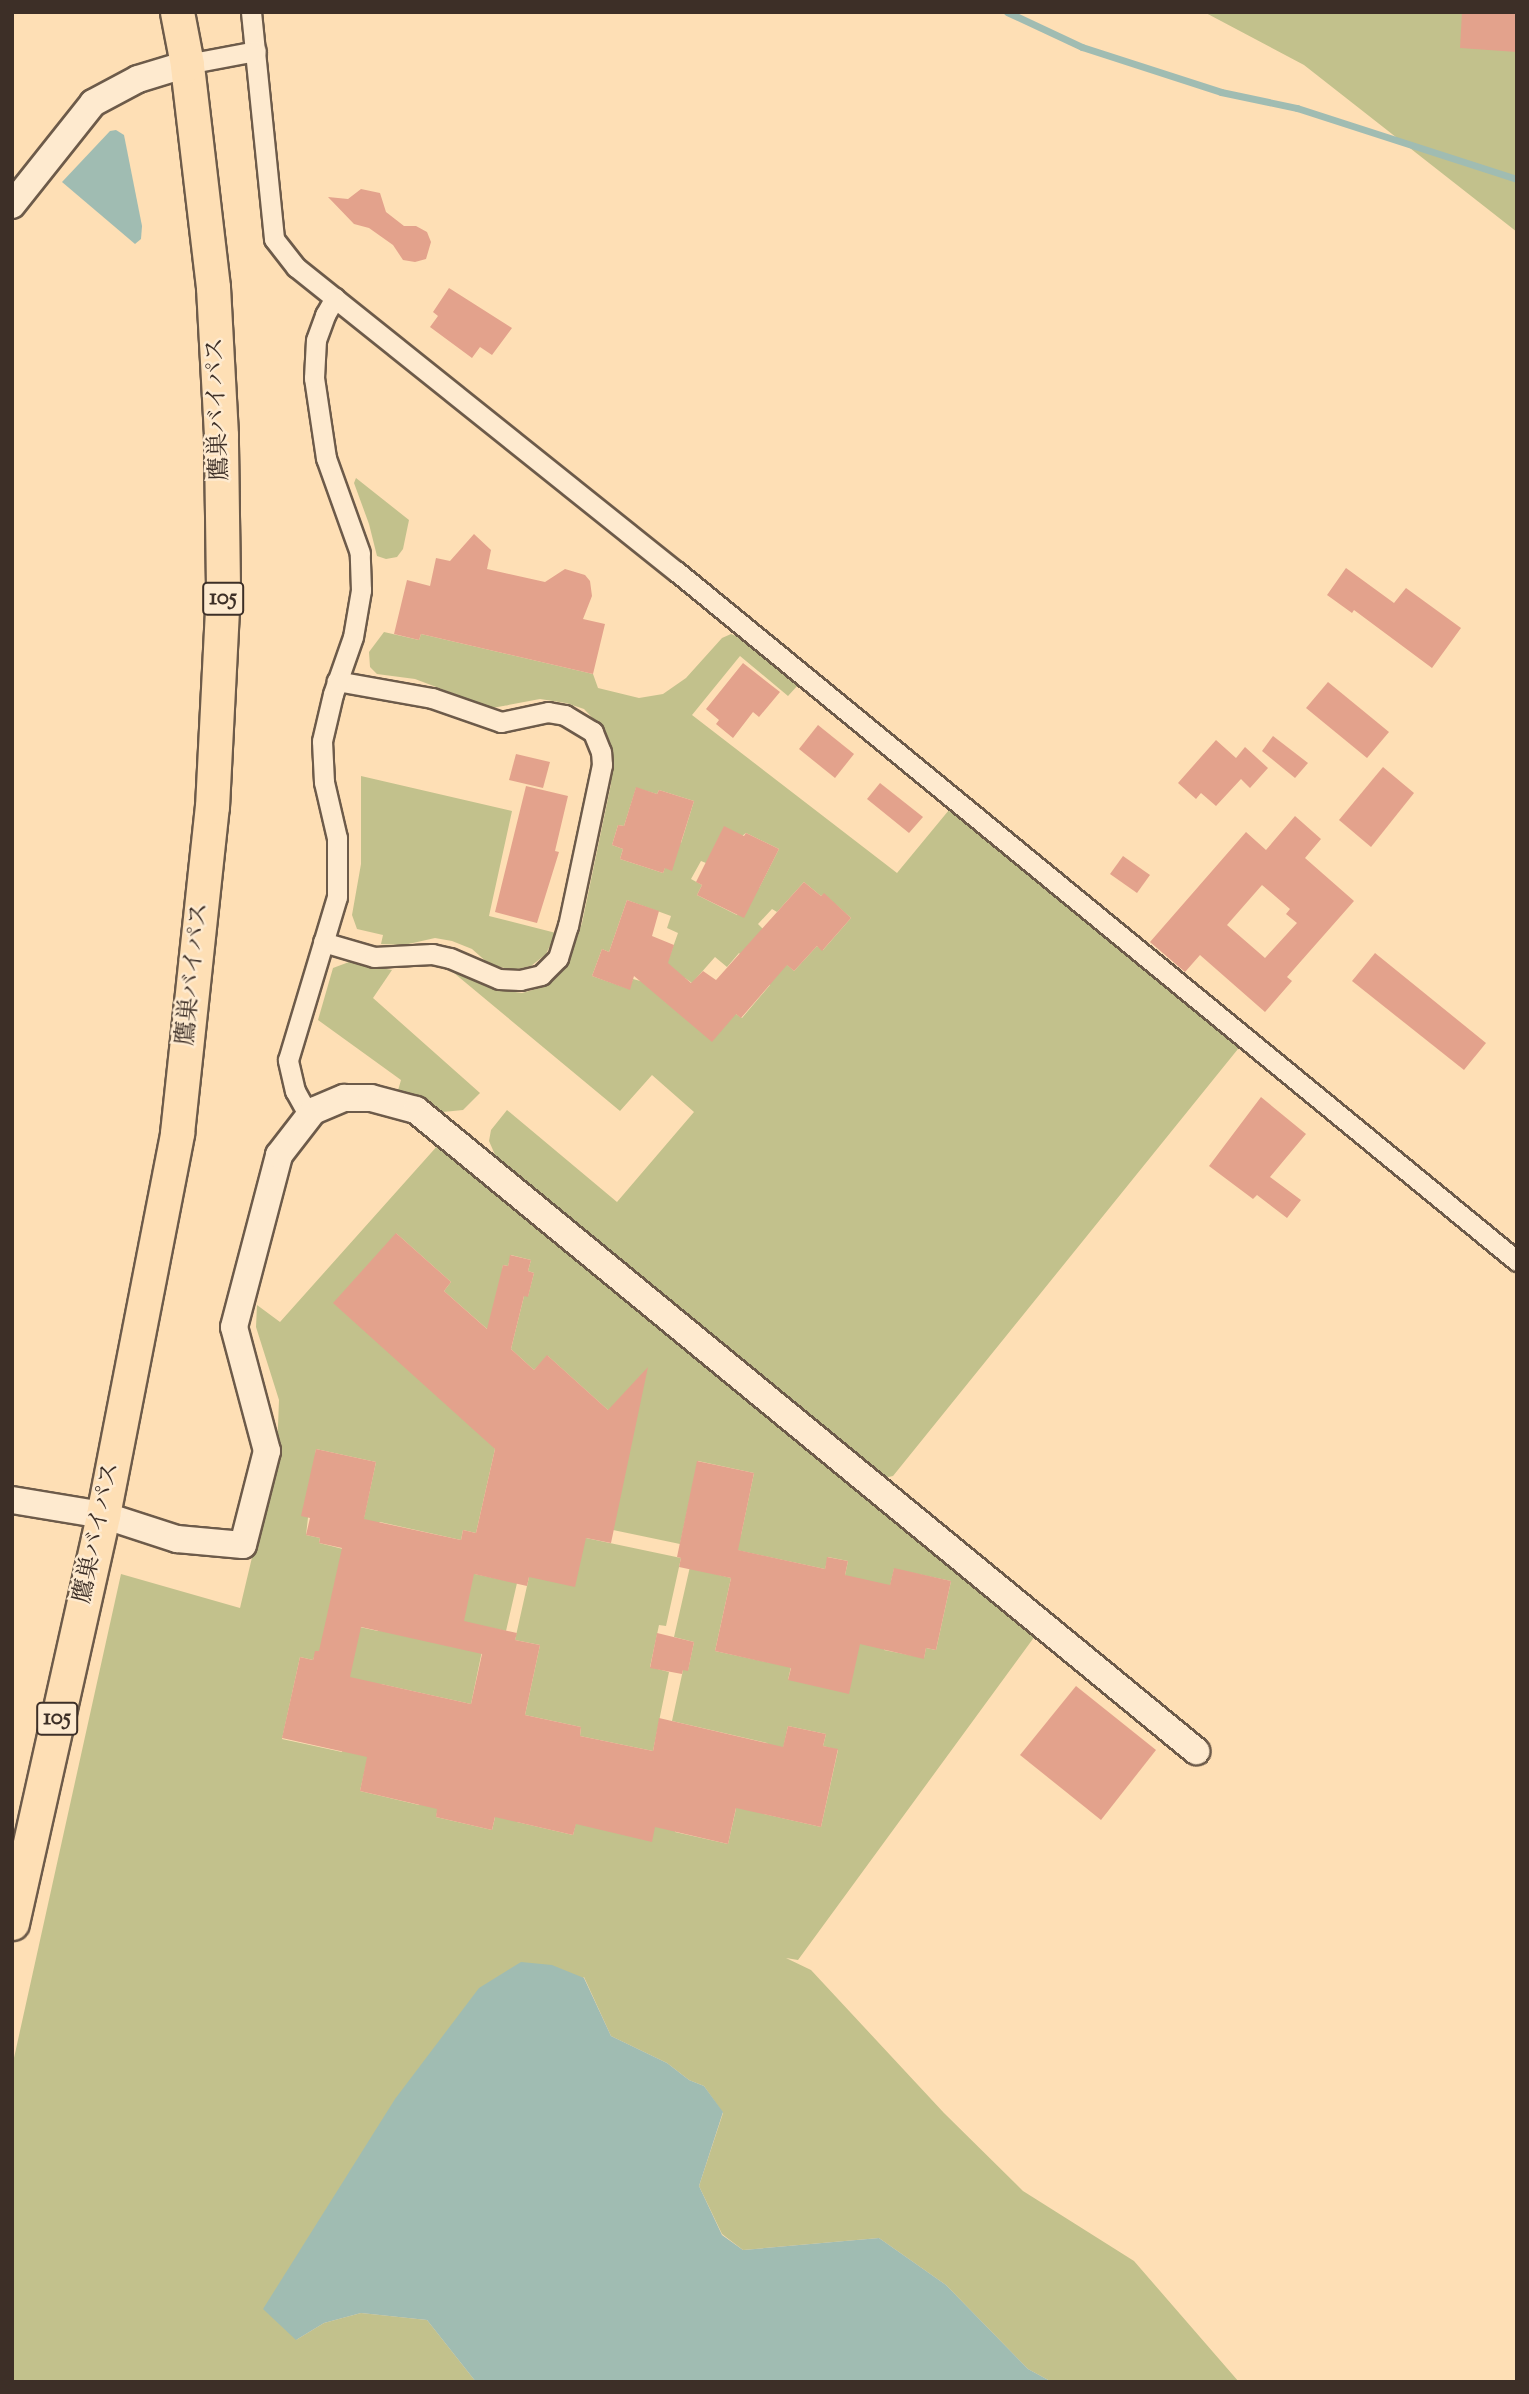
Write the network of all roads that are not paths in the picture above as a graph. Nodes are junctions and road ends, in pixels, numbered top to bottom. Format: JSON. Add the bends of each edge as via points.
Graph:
{"nodes":[{"id":1,"x":177,"y":12,"type":"edge"},
{"id":2,"x":251,"y":12,"type":"edge"},
{"id":3,"x":256,"y":51,"type":"junction"},
{"id":4,"x":187,"y":64,"type":"junction"},
{"id":5,"x":12,"y":205,"type":"edge"},
{"id":6,"x":335,"y":298,"type":"junction"},
{"id":7,"x":337,"y":681,"type":"junction"},
{"id":8,"x":323,"y":942,"type":"junction"},
{"id":9,"x":309,"y":1116,"type":"junction"},
{"id":10,"x":1517,"y":1261,"type":"edge"},
{"id":11,"x":12,"y":1500,"type":"edge"},
{"id":12,"x":103,"y":1515,"type":"junction"},
{"id":13,"x":1196,"y":1751,"type":"dead end"},
{"id":14,"x":12,"y":1923,"type":"edge"}],
"edges":[{"from":1,"to":4,"type":"highway","name":"鷹巣バイパス","number":"105"},
{"from":2,"to":3,"type":"street"},
{"from":3,"to":4,"type":"street"},
{"from":3,"to":6,"type":"street","via":[[274,239],[296,267]]},
{"from":4,"to":5,"type":"street","via":[[138,79],[93,103]]},
{"from":4,"to":12,"type":"highway","name":"鷹巣バイパス","number":"105","via":[[213,287],[221,435],[223,587],[212,807],[177,1133]]},
{"from":6,"to":7,"type":"street","via":[[316,340],[314,378],[326,458],[360,553],[361,590],[353,637]]},
{"from":6,"to":10,"type":"street","via":[[698,589]]},
{"from":7,"to":8,"type":"street","via":[[322,741],[324,782],[337,838],[337,897]]},
{"from":7,"to":8,"type":"street","via":[[432,698],[501,722],[548,712],[565,715],[593,732],[602,765],[568,926],[558,958],[541,975],[499,979],[432,954],[374,957]]},
{"from":8,"to":9,"type":"street","via":[[288,1060],[295,1091]]},
{"from":9,"to":12,"type":"street","via":[[279,1155],[234,1327],[267,1451],[243,1545],[177,1539]]},
{"from":9,"to":13,"type":"street","via":[[344,1098],[371,1098],[416,1110]]},
{"from":11,"to":12,"type":"street"},
{"from":12,"to":14,"type":"highway","name":"鷹巣バイパス","number":"105"}]}
